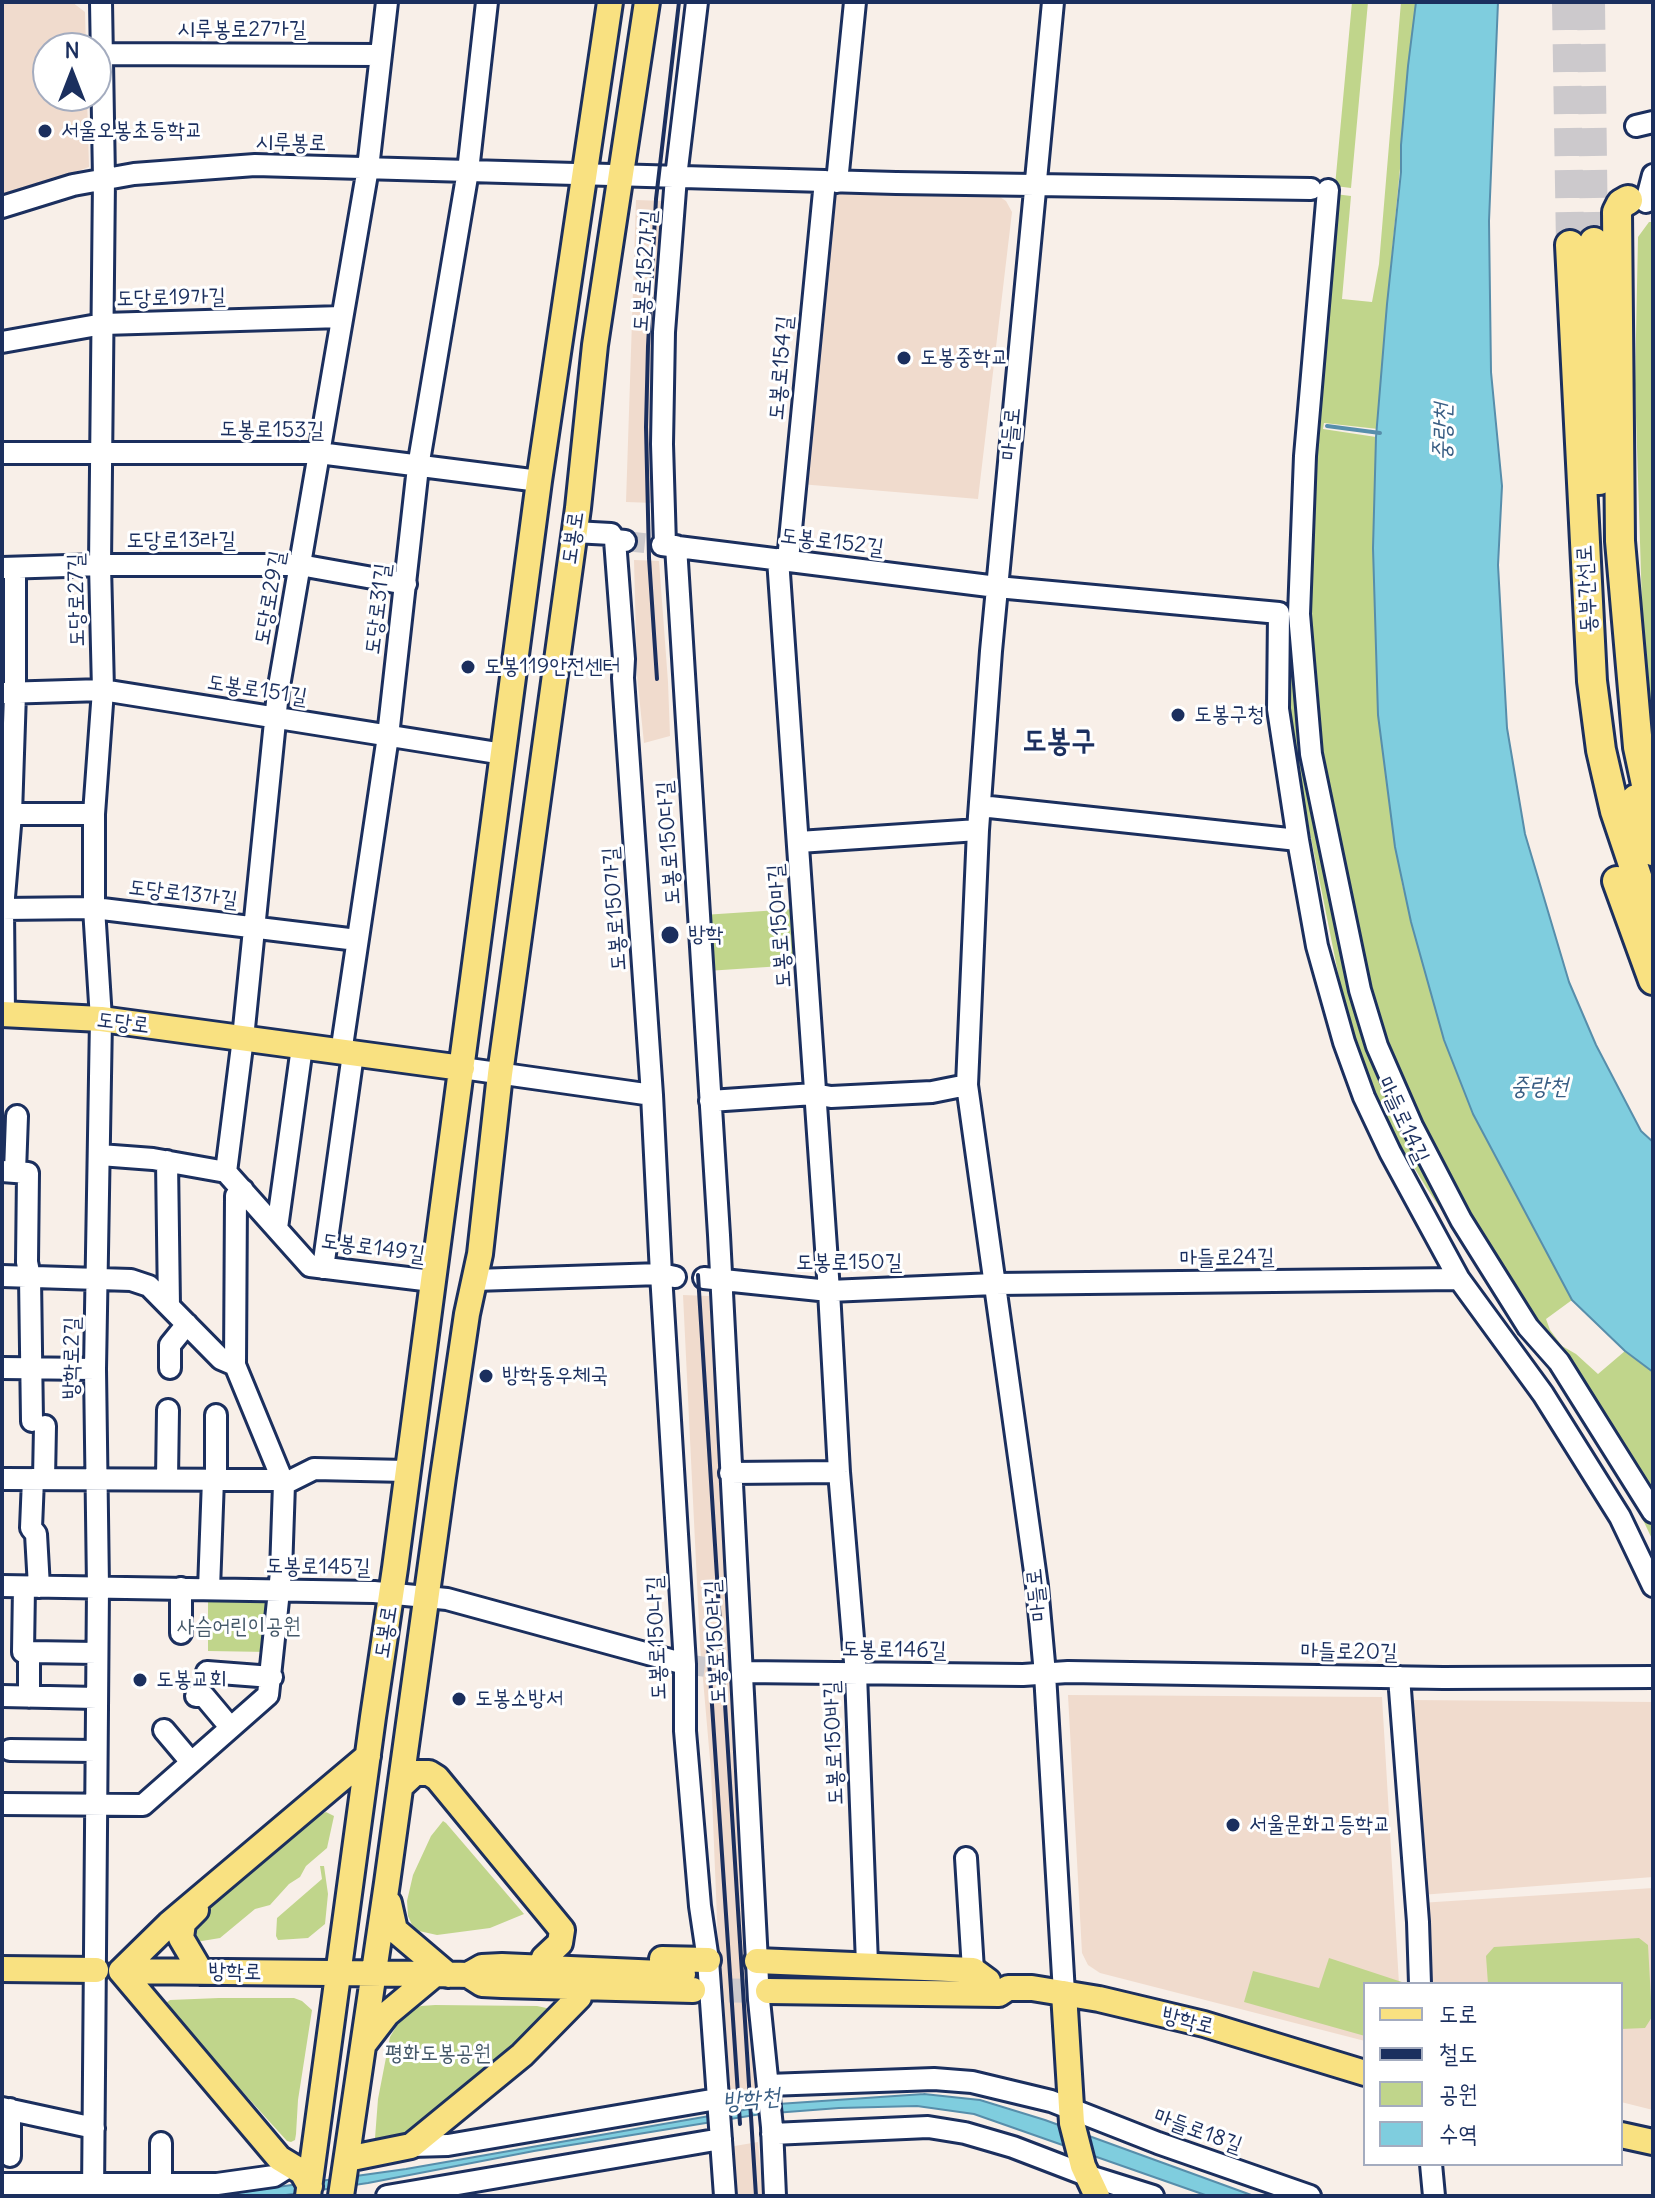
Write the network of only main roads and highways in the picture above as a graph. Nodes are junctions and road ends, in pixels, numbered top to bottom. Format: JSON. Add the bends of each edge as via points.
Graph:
{"nodes":[{"id":1,"x":610,"y":2,"type":"edge"},
{"id":2,"x":647,"y":2,"type":"edge"},
{"id":3,"x":1642,"y":201,"type":"edge"},
{"id":4,"x":1572,"y":317,"type":"junction"},
{"id":5,"x":1653,"y":817,"type":"edge"},
{"id":6,"x":1653,"y":851,"type":"edge"},
{"id":7,"x":1653,"y":924,"type":"edge"},
{"id":8,"x":1653,"y":980,"type":"edge"},
{"id":9,"x":3,"y":1014,"type":"edge"},
{"id":10,"x":462,"y":1068,"type":"junction"},
{"id":11,"x":368,"y":1756,"type":"junction"},
{"id":12,"x":401,"y":1786,"type":"junction"},
{"id":13,"x":359,"y":1818,"type":"junction"},
{"id":14,"x":387,"y":1883,"type":"junction"},
{"id":15,"x":544,"y":1958,"type":"junction"},
{"id":16,"x":2,"y":1969,"type":"edge"},
{"id":17,"x":96,"y":1970,"type":"road end"},
{"id":18,"x":121,"y":1971,"type":"junction"},
{"id":19,"x":201,"y":1972,"type":"junction"},
{"id":20,"x":339,"y":1973,"type":"junction"},
{"id":21,"x":374,"y":1973,"type":"junction"},
{"id":22,"x":450,"y":1975,"type":"junction"},
{"id":23,"x":502,"y":1976,"type":"junction"},
{"id":24,"x":701,"y":1981,"type":"junction"},
{"id":25,"x":988,"y":1983,"type":"junction"},
{"id":26,"x":1064,"y":1993,"type":"junction"},
{"id":27,"x":579,"y":1997,"type":"junction"},
{"id":28,"x":363,"y":2046,"type":"junction"},
{"id":29,"x":1363,"y":2072,"type":"edge"},
{"id":30,"x":1623,"y":2135,"type":"edge"},
{"id":31,"x":1653,"y":2142,"type":"edge"},
{"id":32,"x":346,"y":2164,"type":"junction"},
{"id":33,"x":305,"y":2179,"type":"edge"},
{"id":34,"x":1089,"y":2179,"type":"edge"},
{"id":35,"x":341,"y":2196,"type":"edge"}],
"edges":[{"from":1,"to":10,"type":"main road","name":"도봉로","via":[[539,481]]},
{"from":2,"to":12,"type":"main road","name":"도봉로","via":[[595,345],[475,1280]]},
{"from":3,"to":5,"type":"highway","via":[[1621,204],[1617,212],[1620,541],[1638,747]]},
{"from":4,"to":6,"type":"highway","name":"동부간선로","via":[[1582,244],[1612,679],[1623,747]]},
{"from":4,"to":7,"type":"highway","name":"동부간선로","via":[[1592,681],[1601,750],[1615,811]]},
{"from":4,"to":8,"type":"highway","via":[[1566,414],[1572,644],[1605,840]]},
{"from":9,"to":10,"type":"main road","name":"도당로","via":[[101,1019]]},
{"from":10,"to":11,"type":"main road","name":"도봉로"},
{"from":11,"to":13,"type":"main road","name":"도봉로"},
{"from":11,"to":18,"type":"main road"},
{"from":12,"to":14,"type":"main road","name":"도봉로"},
{"from":12,"to":15,"type":"main road","via":[[415,1773],[437,1778],[562,1930],[557,1948]]},
{"from":13,"to":19,"type":"main road","via":[[341,1805],[316,1810],[187,1919],[181,1938]]},
{"from":13,"to":20,"type":"main road","name":"도봉로"},
{"from":14,"to":21,"type":"main road","name":"도봉로"},
{"from":14,"to":22,"type":"main road","via":[[395,1930]]},
{"from":15,"to":23,"type":"main road","via":[[517,1958]]},
{"from":15,"to":24,"type":"main road"},
{"from":16,"to":17,"type":"main road","name":"방학로"},
{"from":18,"to":19,"type":"main road","name":"방학로"},
{"from":18,"to":33,"type":"main road","via":[[279,2158]]},
{"from":19,"to":20,"type":"main road","name":"방학로"},
{"from":20,"to":21,"type":"main road","name":"방학로"},
{"from":20,"to":33,"type":"main road","name":"도봉로"},
{"from":21,"to":22,"type":"main road","name":"방학로"},
{"from":21,"to":28,"type":"main road","name":"도봉로"},
{"from":22,"to":23,"type":"main road","name":"방학로","via":[[482,1967]]},
{"from":22,"to":28,"type":"main road","via":[[387,2014]]},
{"from":23,"to":24,"type":"main road","name":"방학로"},
{"from":23,"to":27,"type":"main road","via":[[517,1996]]},
{"from":24,"to":27,"type":"main road"},
{"from":25,"to":25,"type":"main road","name":"방학로","via":[[867,1964],[763,1982]]},
{"from":25,"to":26,"type":"main road","name":"방학로"},
{"from":26,"to":29,"type":"main road","name":"방학로","via":[[1204,2024]]},
{"from":26,"to":34,"type":"main road","name":"마들로","via":[[1070,2115]]},
{"from":27,"to":32,"type":"main road","via":[[522,2055],[411,2146]]},
{"from":28,"to":32,"type":"main road","name":"도봉로"},
{"from":30,"to":31,"type":"main road"},
{"from":32,"to":35,"type":"main road","name":"도봉로"}]}
